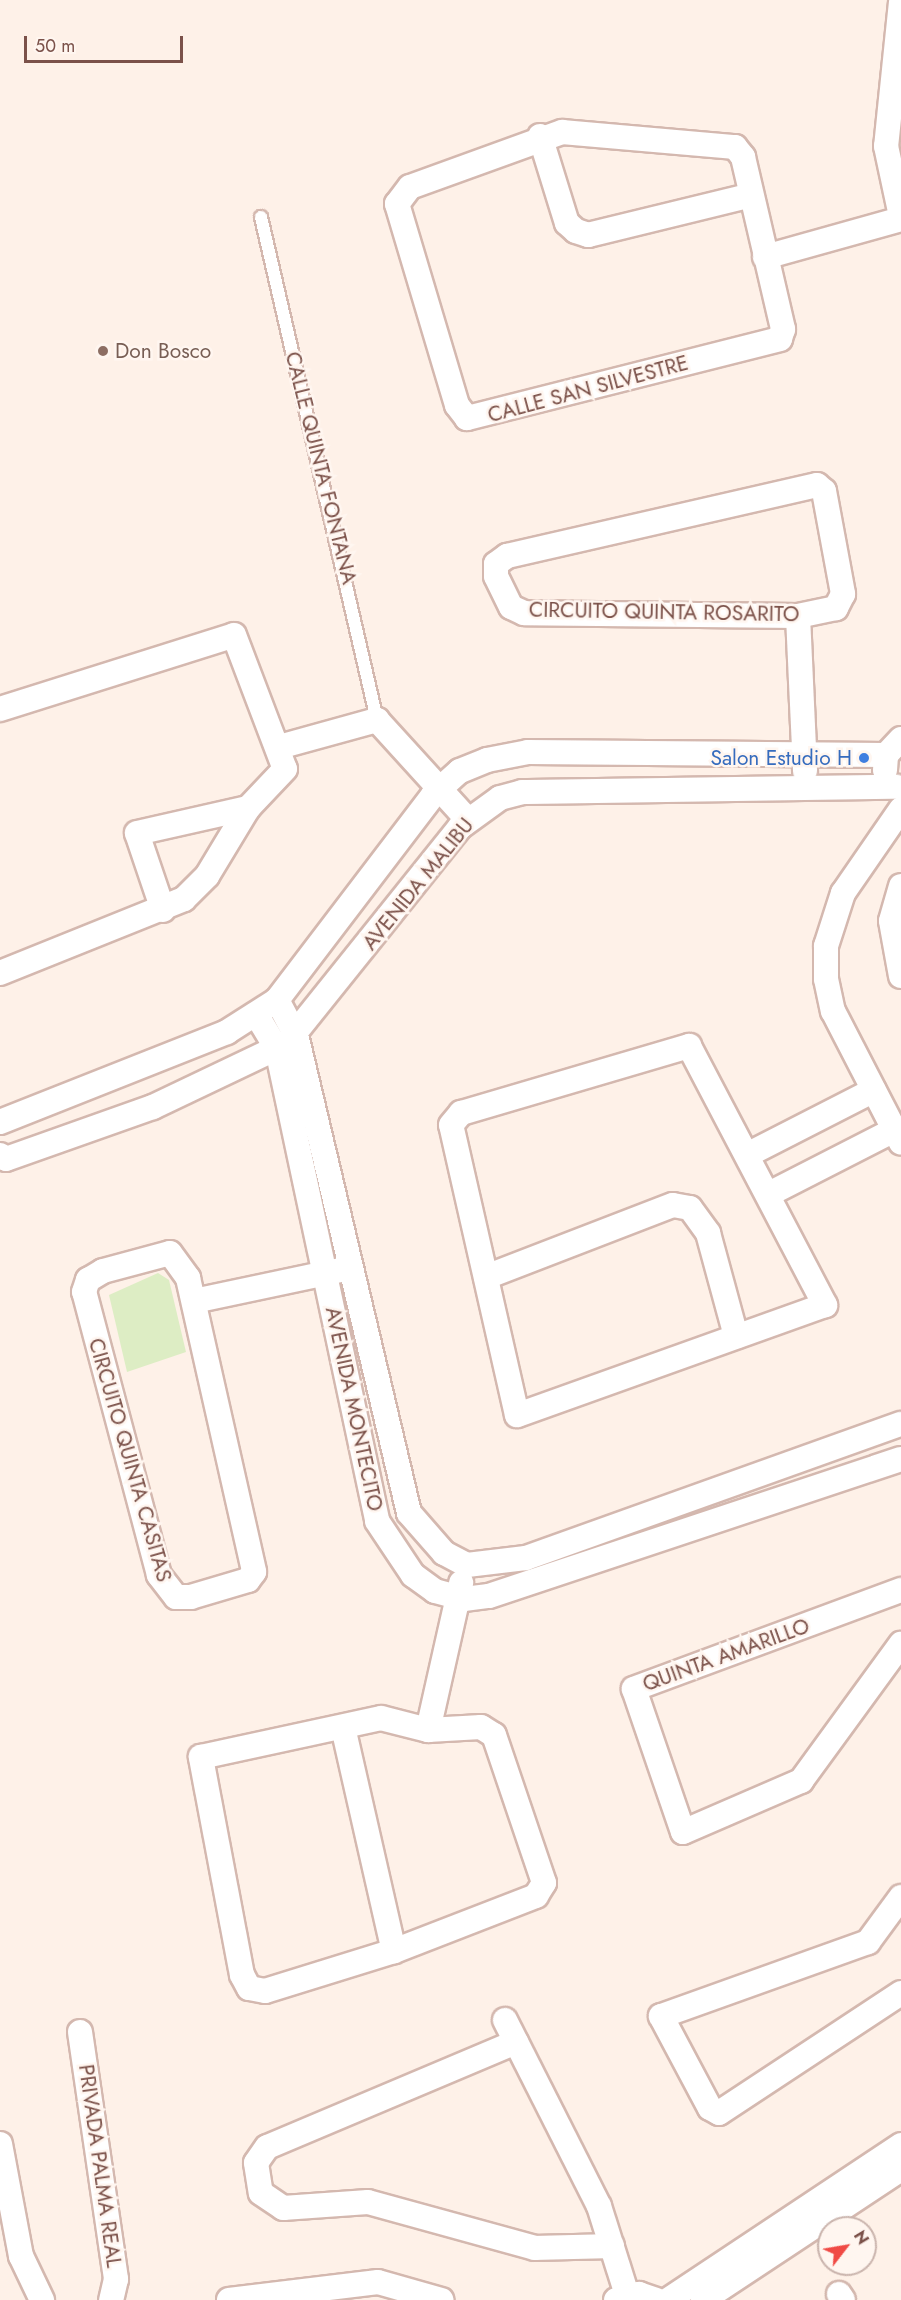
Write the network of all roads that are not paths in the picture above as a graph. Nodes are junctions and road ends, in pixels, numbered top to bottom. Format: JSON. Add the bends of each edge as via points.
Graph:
{"nodes":[{"id":1,"x":901,"y":2,"type":"edge"},
{"id":2,"x":540,"y":136,"type":"junction"},
{"id":3,"x":748,"y":196,"type":"junction"},
{"id":4,"x":261,"y":217,"type":"dead end"},
{"id":5,"x":901,"y":217,"type":"edge"},
{"id":6,"x":765,"y":257,"type":"junction"},
{"id":7,"x":798,"y":616,"type":"junction"},
{"id":8,"x":0,"y":710,"type":"edge"},
{"id":9,"x":376,"y":720,"type":"junction"},
{"id":10,"x":279,"y":747,"type":"junction"},
{"id":11,"x":893,"y":747,"type":"edge"},
{"id":12,"x":804,"y":755,"type":"junction"},
{"id":13,"x":441,"y":788,"type":"junction"},
{"id":14,"x":806,"y":788,"type":"junction"},
{"id":15,"x":900,"y":795,"type":"edge"},
{"id":16,"x":248,"y":808,"type":"junction"},
{"id":17,"x":468,"y":819,"type":"junction"},
{"id":18,"x":901,"y":885,"type":"edge"},
{"id":19,"x":163,"y":910,"type":"junction"},
{"id":20,"x":0,"y":973,"type":"edge"},
{"id":21,"x":901,"y":976,"type":"edge"},
{"id":22,"x":277,"y":1000,"type":"junction"},
{"id":23,"x":256,"y":1014,"type":"junction"},
{"id":24,"x":287,"y":1042,"type":"junction"},
{"id":25,"x":874,"y":1090,"type":"junction"},
{"id":26,"x":0,"y":1122,"type":"edge"},
{"id":27,"x":898,"y":1137,"type":"edge"},
{"id":28,"x":749,"y":1154,"type":"junction"},
{"id":29,"x":0,"y":1155,"type":"edge"},
{"id":30,"x":769,"y":1194,"type":"junction"},
{"id":31,"x":351,"y":1268,"type":"junction"},
{"id":32,"x":326,"y":1273,"type":"junction"},
{"id":33,"x":486,"y":1277,"type":"junction"},
{"id":34,"x":194,"y":1301,"type":"junction"},
{"id":35,"x":736,"y":1336,"type":"junction"},
{"id":36,"x":901,"y":1424,"type":"edge"},
{"id":37,"x":901,"y":1458,"type":"edge"},
{"id":38,"x":467,"y":1565,"type":"junction"},
{"id":39,"x":901,"y":1590,"type":"edge"},
{"id":40,"x":456,"y":1597,"type":"junction"},
{"id":41,"x":901,"y":1644,"type":"edge"},
{"id":42,"x":344,"y":1727,"type":"junction"},
{"id":43,"x":428,"y":1730,"type":"junction"},
{"id":44,"x":901,"y":1897,"type":"edge"},
{"id":45,"x":394,"y":1951,"type":"junction"},
{"id":46,"x":901,"y":1993,"type":"edge"},
{"id":47,"x":505,"y":2020,"type":"dead end"},
{"id":48,"x":80,"y":2032,"type":"dead end"},
{"id":49,"x":516,"y":2042,"type":"junction"},
{"id":50,"x":0,"y":2144,"type":"edge"},
{"id":51,"x":901,"y":2145,"type":"edge"},
{"id":52,"x":901,"y":2169,"type":"edge"},
{"id":53,"x":612,"y":2246,"type":"junction"},
{"id":54,"x":376,"y":2291,"type":"edge"},
{"id":55,"x":621,"y":2298,"type":"edge"},
{"id":56,"x":42,"y":2300,"type":"edge"},
{"id":57,"x":111,"y":2300,"type":"edge"},
{"id":58,"x":229,"y":2300,"type":"edge"},
{"id":59,"x":441,"y":2300,"type":"edge"},
{"id":60,"x":656,"y":2300,"type":"edge"},
{"id":61,"x":668,"y":2300,"type":"edge"},
{"id":62,"x":703,"y":2300,"type":"edge"}],
"edges":[{"from":1,"to":5,"type":"street","via":[[886,146]]},
{"from":2,"to":3,"type":"street","name":"CALLE SAN SILVESTRE","via":[[562,132],[735,147],[743,158]]},
{"from":2,"to":3,"type":"street","via":[[567,223],[588,235]]},
{"from":2,"to":6,"type":"street","name":"CALLE SAN SILVESTRE","via":[[410,187],[397,204],[457,405],[466,418],[780,339],[783,329]]},
{"from":3,"to":6,"type":"street","name":"CALLE SAN SILVESTRE"},
{"from":4,"to":9,"type":"lane","name":"CALLE QUINTA FONTANA"},
{"from":5,"to":6,"type":"street"},
{"from":7,"to":7,"type":"street","name":"CIRCUITO QUINTA ROSARITO","via":[[836,608],[843,594],[824,491],[817,485],[507,556],[496,564],[496,576],[511,608],[524,613]]},
{"from":7,"to":12,"type":"street"},
{"from":8,"to":10,"type":"street","via":[[234,635]]},
{"from":9,"to":10,"type":"street"},
{"from":9,"to":13,"type":"street"},
{"from":10,"to":16,"type":"street","via":[[285,769]]},
{"from":11,"to":12,"type":"street","name":"AVENIDA MALIBU"},
{"from":11,"to":15,"type":"street","via":[[883,766]]},
{"from":12,"to":13,"type":"street","name":"AVENIDA MALIBU","via":[[528,752],[469,768]]},
{"from":12,"to":14,"type":"street"},
{"from":13,"to":17,"type":"street"},
{"from":13,"to":22,"type":"street","name":"AVENIDA MALIBU"},
{"from":14,"to":15,"type":"street","name":"AVENIDA MALIBU"},
{"from":14,"to":17,"type":"street","name":"AVENIDA MALIBU","via":[[522,792],[500,798]]},
{"from":15,"to":25,"type":"street","via":[[843,893],[826,946],[833,1011]]},
{"from":16,"to":19,"type":"street","via":[[207,876]]},
{"from":16,"to":19,"type":"street","via":[[137,833]]},
{"from":17,"to":24,"type":"street","name":"AVENIDA MALIBU"},
{"from":18,"to":21,"type":"street","via":[[891,921]]},
{"from":19,"to":20,"type":"street"},
{"from":22,"to":23,"type":"street","name":"AVENIDA MALIBU"},
{"from":22,"to":24,"type":"street","name":"AVENIDA MONTECITO"},
{"from":23,"to":24,"type":"street","name":"AVENIDA MONTECITO"},
{"from":23,"to":26,"type":"street","name":"AVENIDA MALIBU","via":[[227,1032]]},
{"from":24,"to":29,"type":"street","name":"AVENIDA MALIBU","via":[[153,1107],[6,1159]]},
{"from":24,"to":31,"type":"street","name":"AVENIDA MONTECITO"},
{"from":24,"to":32,"type":"street","name":"AVENIDA MONTECITO"},
{"from":25,"to":27,"type":"street"},
{"from":25,"to":28,"type":"street"},
{"from":27,"to":30,"type":"street"},
{"from":28,"to":30,"type":"street"},
{"from":28,"to":33,"type":"street","via":[[689,1046],[461,1113],[451,1125],[451,1137]]},
{"from":30,"to":35,"type":"street","via":[[825,1305]]},
{"from":31,"to":32,"type":"street"},
{"from":31,"to":38,"type":"street","name":"AVENIDA MONTECITO","via":[[409,1513],[424,1536]]},
{"from":32,"to":34,"type":"street"},
{"from":32,"to":40,"type":"street","name":"AVENIDA MONTECITO","via":[[377,1521],[413,1575],[435,1591]]},
{"from":33,"to":35,"type":"street","via":[[673,1205],[690,1208],[708,1233]]},
{"from":33,"to":35,"type":"street","via":[[518,1415]]},
{"from":34,"to":34,"type":"street","name":"CIRCUITO QUINTA CASITAS","via":[[254,1572],[249,1580],[176,1597],[159,1575],[84,1292],[88,1280],[103,1271],[170,1254],[181,1261]]},
{"from":36,"to":38,"type":"street","via":[[526,1558]]},
{"from":37,"to":40,"type":"street","name":"AVENIDA MONTECITO","via":[[489,1596]]},
{"from":38,"to":40,"type":"street"},
{"from":39,"to":41,"type":"street","name":"QUINTA AMARILLO","via":[[634,1689],[683,1832],[801,1781]]},
{"from":40,"to":43,"type":"street"},
{"from":42,"to":43,"type":"street","via":[[381,1718]]},
{"from":42,"to":45,"type":"street"},
{"from":42,"to":45,"type":"street","via":[[201,1757],[242,1975],[249,1988],[265,1991]]},
{"from":43,"to":45,"type":"street","via":[[481,1727],[494,1735],[544,1883],[536,1896]]},
{"from":44,"to":46,"type":"street","via":[[868,1942],[661,2016],[710,2108],[719,2113]]},
{"from":47,"to":49,"type":"street"},
{"from":48,"to":57,"type":"street","name":"PRIVADA PALMA REAL","via":[[116,2279]]},
{"from":49,"to":53,"type":"street","via":[[599,2206]]},
{"from":49,"to":53,"type":"street","via":[[267,2147],[256,2163],[261,2193],[283,2208],[368,2202],[535,2248]]},
{"from":50,"to":56,"type":"street","via":[[21,2256]]},
{"from":51,"to":61,"type":"street"},
{"from":52,"to":62,"type":"street"},
{"from":53,"to":55,"type":"street"},
{"from":54,"to":58,"type":"street"},
{"from":54,"to":59,"type":"street"},
{"from":55,"to":60,"type":"street"}]}
